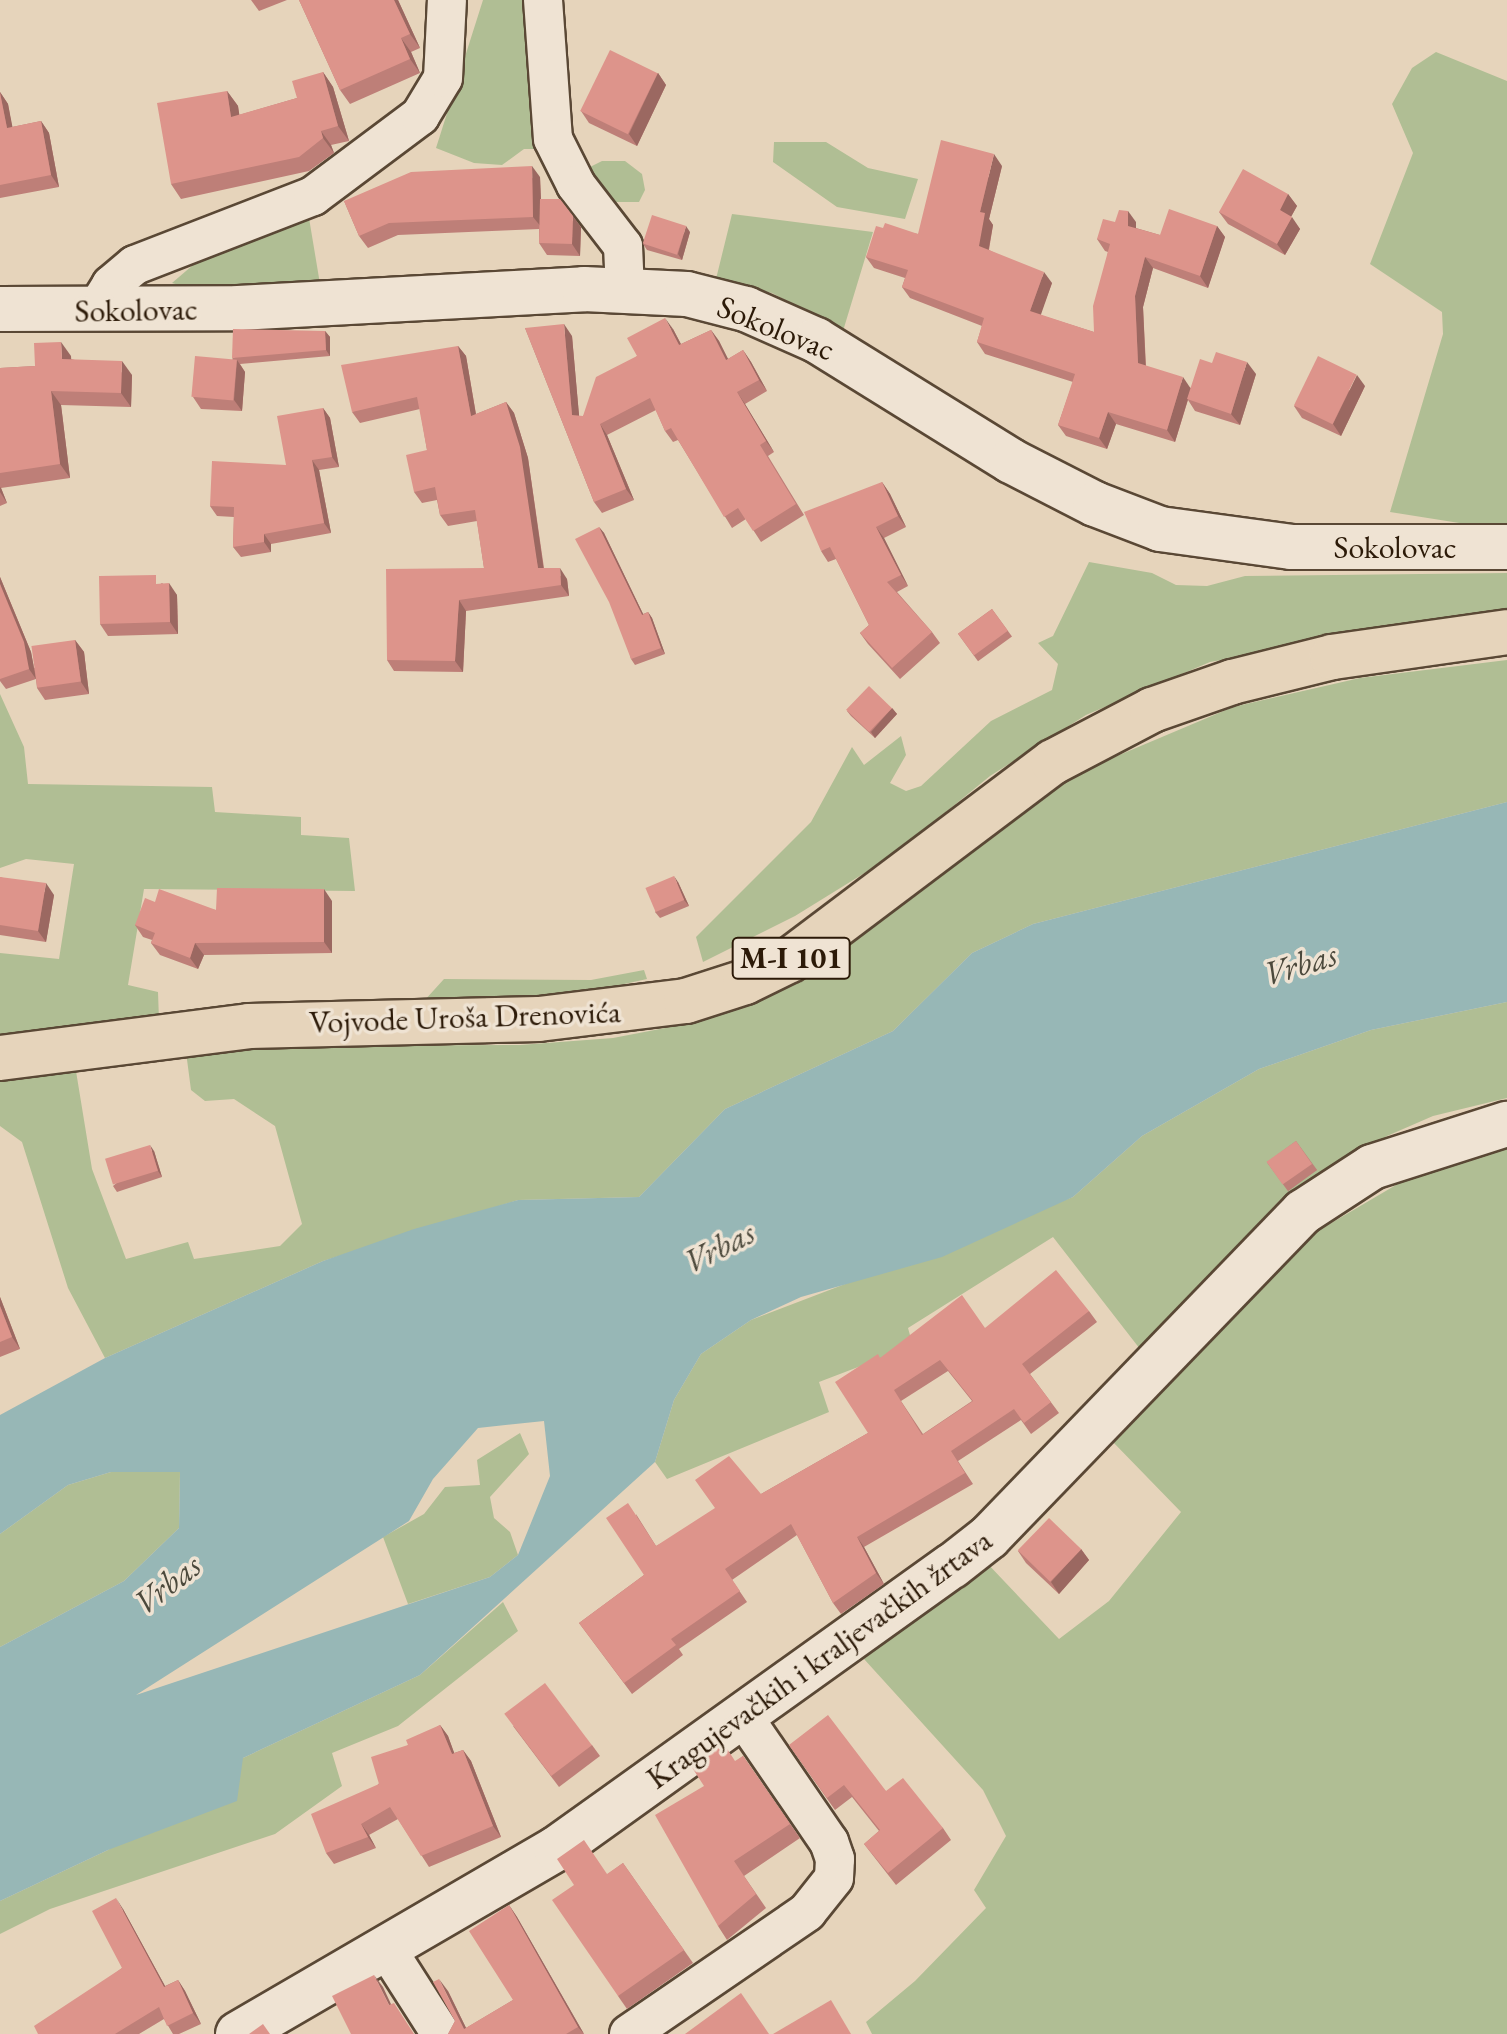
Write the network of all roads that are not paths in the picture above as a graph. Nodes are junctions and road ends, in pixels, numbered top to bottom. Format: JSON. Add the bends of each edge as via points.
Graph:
{"nodes":[{"id":1,"x":447,"y":0,"type":"edge"},
{"id":2,"x":543,"y":0,"type":"edge"},
{"id":3,"x":625,"y":290,"type":"junction"},
{"id":4,"x":0,"y":309,"type":"edge"},
{"id":5,"x":95,"y":311,"type":"junction"},
{"id":6,"x":1507,"y":547,"type":"edge"},
{"id":7,"x":1507,"y":632,"type":"edge"},
{"id":8,"x":0,"y":1058,"type":"edge"},
{"id":9,"x":1507,"y":1124,"type":"edge"},
{"id":10,"x":744,"y":1718,"type":"junction"},
{"id":11,"x":386,"y":1948,"type":"junction"},
{"id":12,"x":238,"y":2034,"type":"edge"},
{"id":13,"x":441,"y":2034,"type":"edge"},
{"id":14,"x":629,"y":2034,"type":"edge"}],
"edges":[{"from":1,"to":5,"type":"street","via":[[443,78],[420,116],[313,196],[135,265],[111,285]]},
{"from":2,"to":3,"type":"street","via":[[553,139],[576,185],[623,246]]},
{"from":3,"to":5,"type":"street","name":"Sokolovac"},
{"from":3,"to":6,"type":"street","name":"Sokolovac","via":[[718,301],[785,325],[854,360],[1011,461],[1095,504],[1160,529],[1291,547]]},
{"from":4,"to":5,"type":"street","name":"Sokolovac"},
{"from":7,"to":8,"type":"main road","name":"Vojvode Uroša Drenovića","number":"M-I 101","via":[[1332,657],[1232,682],[1152,710],[1022,783],[790,960],[686,1001],[539,1019],[249,1026]]},
{"from":9,"to":10,"type":"street","name":"Kragujevačkih i kraljevačkih žrtava","via":[[1372,1167],[1303,1212],[989,1537]]},
{"from":10,"to":11,"type":"street","name":"Kragujevačkih i kraljevačkih žrtava","via":[[556,1849]]},
{"from":10,"to":14,"type":"street","via":[[829,1842],[836,1868],[830,1889],[807,1912]]},
{"from":11,"to":12,"type":"street","name":"Kragujevačkih i kraljevačkih žrtava"},
{"from":11,"to":13,"type":"street"}]}
